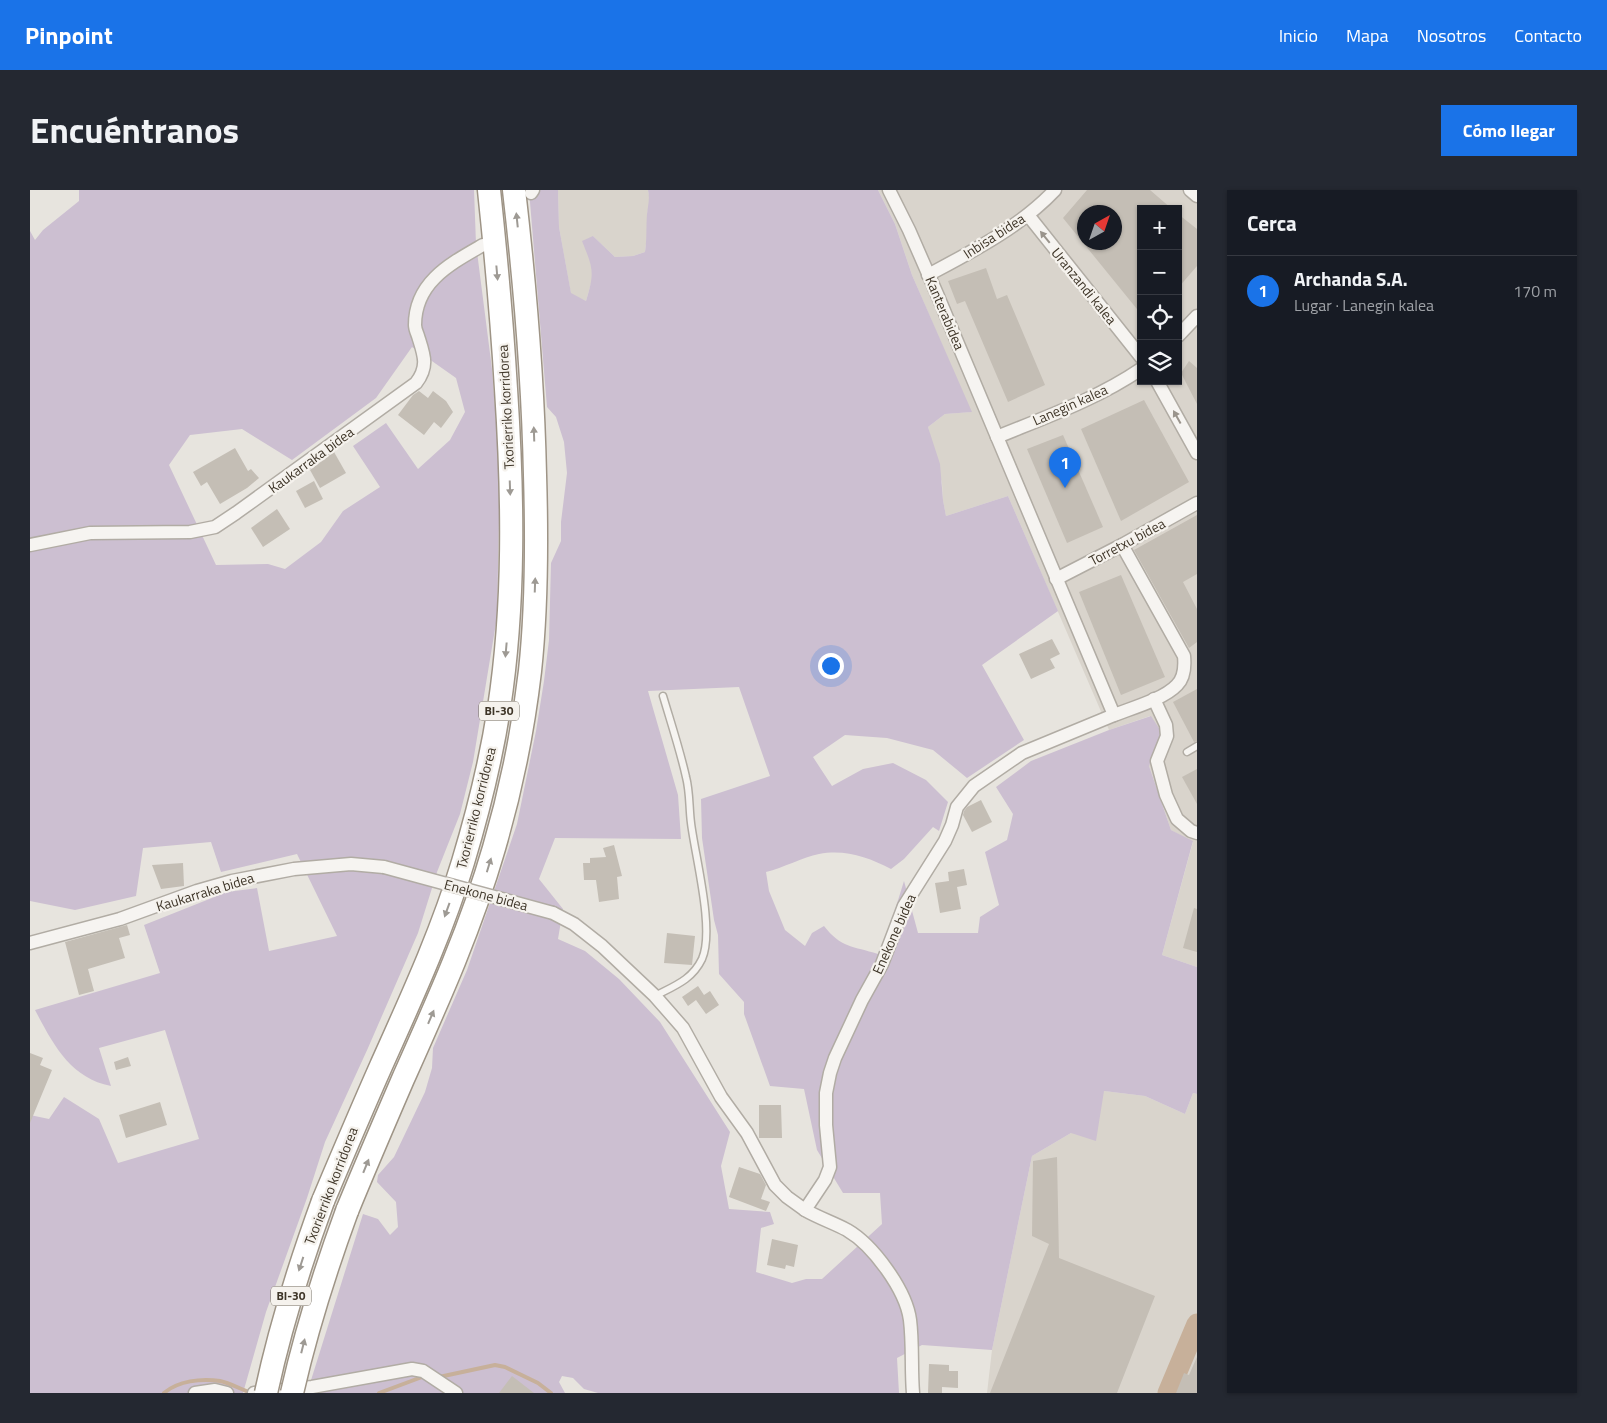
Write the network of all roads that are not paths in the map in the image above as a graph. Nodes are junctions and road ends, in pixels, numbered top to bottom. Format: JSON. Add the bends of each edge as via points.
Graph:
{"nodes":[{"id":1,"x":489,"y":190,"type":"edge"},
{"id":2,"x":889,"y":190,"type":"edge"},
{"id":3,"x":1054,"y":190,"type":"edge"},
{"id":4,"x":1190,"y":190,"type":"edge"},
{"id":5,"x":526,"y":191,"type":"edge"},
{"id":6,"x":1197,"y":196,"type":"edge"},
{"id":7,"x":1028,"y":215,"type":"junction"},
{"id":8,"x":483,"y":245,"type":"dead end"},
{"id":9,"x":928,"y":275,"type":"junction"},
{"id":10,"x":1197,"y":316,"type":"edge"},
{"id":11,"x":1182,"y":332,"type":"edge"},
{"id":12,"x":1137,"y":352,"type":"edge"},
{"id":13,"x":1137,"y":371,"type":"edge"},
{"id":14,"x":1159,"y":385,"type":"edge"},
{"id":15,"x":997,"y":437,"type":"junction"},
{"id":16,"x":1197,"y":453,"type":"edge"},
{"id":17,"x":1197,"y":503,"type":"edge"},
{"id":18,"x":30,"y":545,"type":"edge"},
{"id":19,"x":1122,"y":545,"type":"junction"},
{"id":20,"x":1056,"y":579,"type":"junction"},
{"id":21,"x":663,"y":696,"type":"dead end"},
{"id":22,"x":1154,"y":699,"type":"junction"},
{"id":23,"x":1114,"y":715,"type":"junction"},
{"id":24,"x":1197,"y":746,"type":"edge"},
{"id":25,"x":1187,"y":752,"type":"dead end"},
{"id":26,"x":1197,"y":833,"type":"edge"},
{"id":27,"x":384,"y":867,"type":"joint"},
{"id":28,"x":30,"y":943,"type":"edge"},
{"id":29,"x":655,"y":996,"type":"junction"},
{"id":30,"x":805,"y":1210,"type":"junction"},
{"id":31,"x":195,"y":1393,"type":"edge"},
{"id":32,"x":227,"y":1393,"type":"edge"},
{"id":33,"x":254,"y":1393,"type":"edge"},
{"id":34,"x":266,"y":1393,"type":"edge"},
{"id":35,"x":292,"y":1393,"type":"edge"},
{"id":36,"x":456,"y":1393,"type":"edge"},
{"id":37,"x":913,"y":1393,"type":"edge"}],
"edges":[{"from":1,"to":34,"type":"highway","name":"Txorierriko korridorea","number":"BI-30","one_way":true,"bridge":true,"via":[[509,430],[510,600],[499,710],[484,786],[454,891],[323,1202],[283,1323]]},
{"from":2,"to":9,"type":"street","name":"Kanterabidea"},
{"from":3,"to":7,"type":"street","name":"Inbisa bidea"},
{"from":4,"to":6,"type":"street"},
{"from":35,"to":5,"type":"highway","name":"Txorierriko korridorea","number":"BI-30","one_way":true,"bridge":true,"via":[[326,1268],[478,899],[509,792],[530,670],[535,601],[536,500]]},
{"from":7,"to":9,"type":"street","name":"Inbisa bidea"},
{"from":12,"to":7,"type":"street","name":"Uranzandi kalea","one_way":true},
{"from":8,"to":18,"type":"street","name":"Kaukarraka bidea","via":[[434,277],[419,300],[414,326],[425,365],[423,375],[416,383],[215,527],[190,532],[90,533]]},
{"from":9,"to":15,"type":"street","name":"Kanterabidea"},
{"from":10,"to":11,"type":"street"},
{"from":13,"to":15,"type":"street","name":"Lanegin kalea","via":[[1064,410]]},
{"from":16,"to":14,"type":"street","one_way":true},
{"from":15,"to":20,"type":"street","name":"Kanterabidea"},
{"from":17,"to":19,"type":"street","name":"Torretxu bidea"},
{"from":19,"to":20,"type":"street","name":"Torretxu bidea"},
{"from":19,"to":22,"type":"street","name":"Enekone bidea","via":[[1184,656],[1184,673],[1178,685]]},
{"from":20,"to":23,"type":"street","name":"Kanterabidea"},
{"from":21,"to":29,"type":"lane","via":[[687,780],[706,928],[704,951],[698,967],[689,978]]},
{"from":22,"to":23,"type":"street","name":"Enekone bidea"},
{"from":22,"to":26,"type":"street","via":[[1166,725],[1167,736],[1157,761],[1166,795],[1177,819]]},
{"from":23,"to":30,"type":"street","name":"Enekone bidea","via":[[1022,753],[974,786],[958,807],[945,841],[904,906],[882,964],[862,1000],[830,1073],[826,1125],[830,1167]]},
{"from":24,"to":25,"type":"lane"},
{"from":27,"to":28,"type":"street","name":"Kaukarraka bidea","via":[[351,864],[294,869],[232,881],[120,919]]},
{"from":27,"to":29,"type":"street","name":"Enekone bidea","bridge":true,"via":[[553,913],[574,924],[602,946]]},
{"from":29,"to":30,"type":"street","name":"Enekone bidea","via":[[683,1028],[776,1185]]},
{"from":30,"to":37,"type":"street","name":"Enekone bidea","via":[[847,1230],[884,1265],[904,1299],[910,1319]]},
{"from":31,"to":32,"type":"street","via":[[215,1390]]},
{"from":33,"to":36,"type":"street","via":[[312,1388],[412,1370],[423,1371]]}]}
